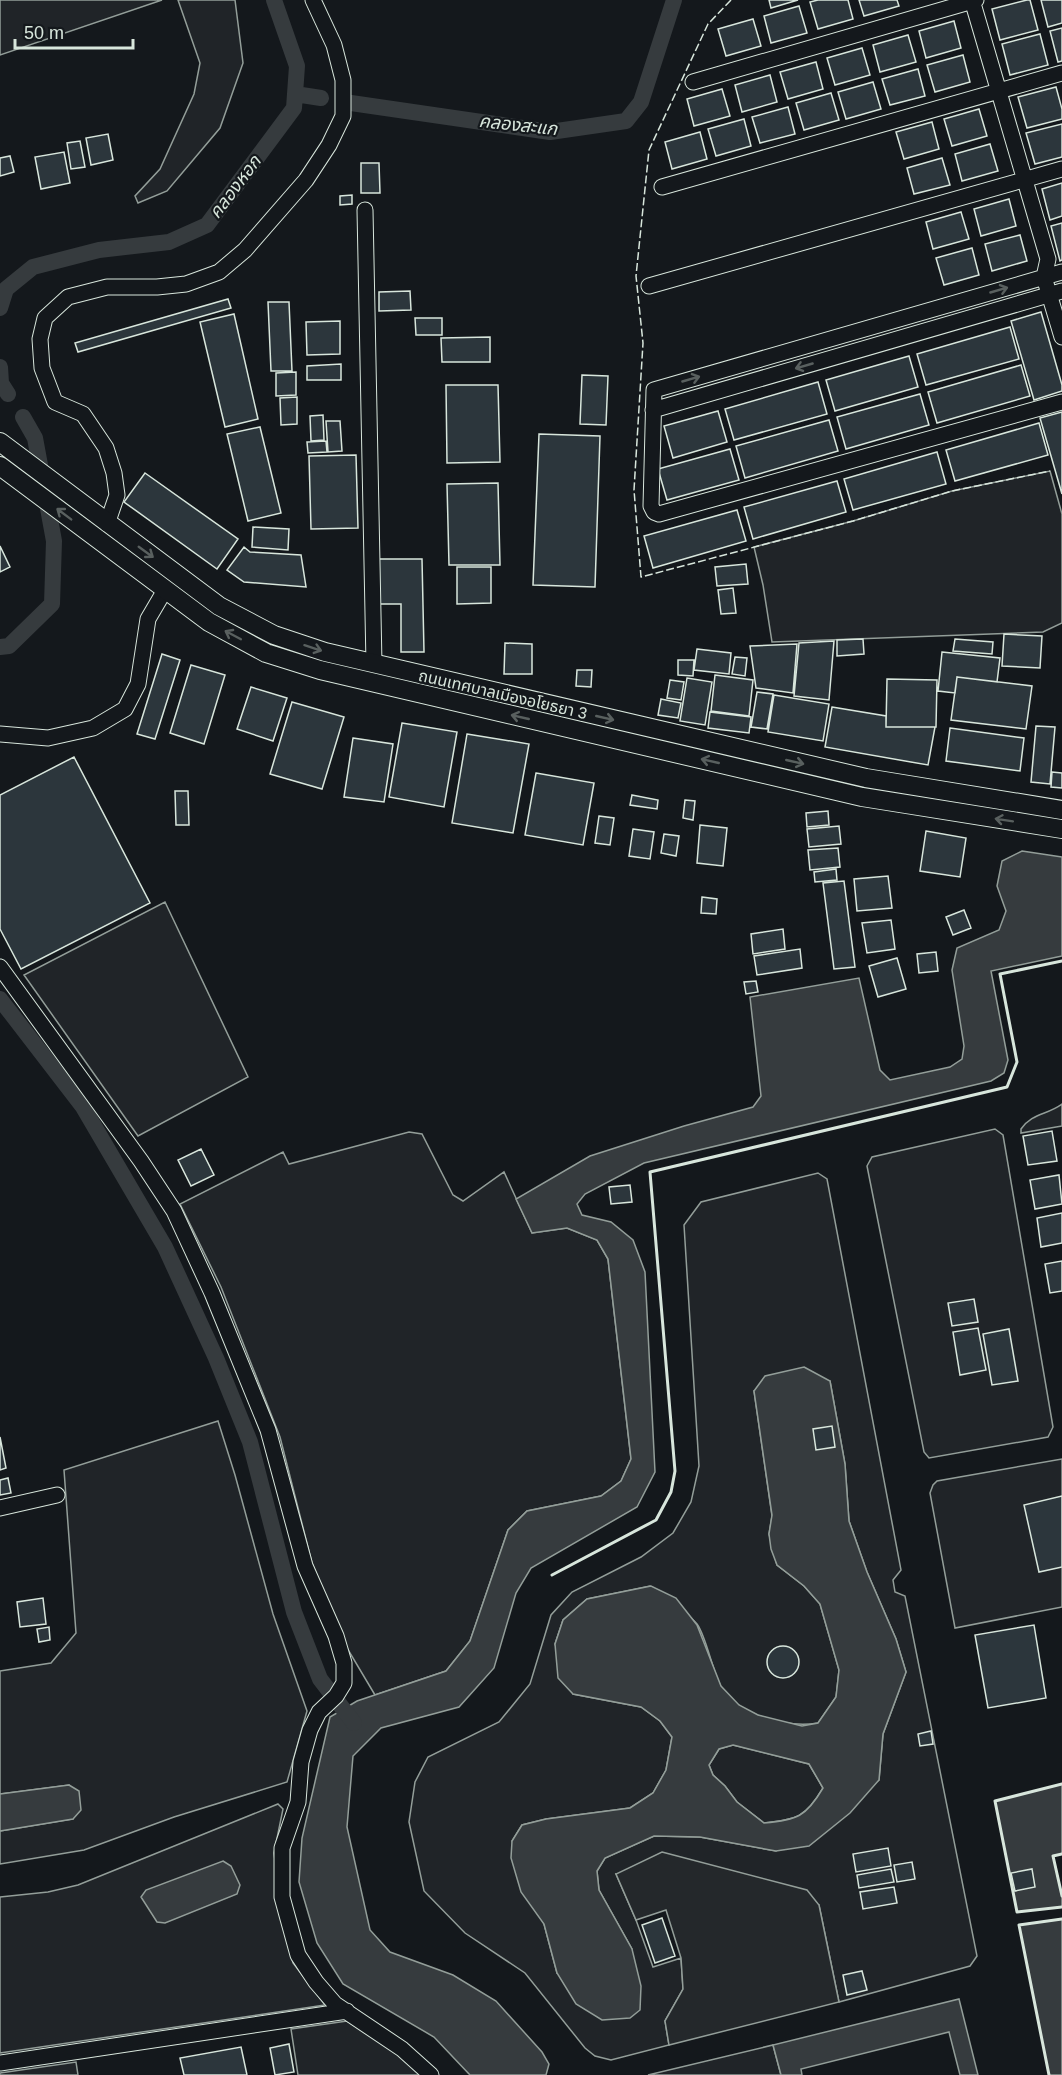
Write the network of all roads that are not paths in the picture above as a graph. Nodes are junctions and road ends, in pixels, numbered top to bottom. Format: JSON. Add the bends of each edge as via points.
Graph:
{"nodes":[{"id":1,"x":313,"y":0,"type":"edge"},
{"id":2,"x":973,"y":0,"type":"edge"},
{"id":3,"x":1062,"y":73,"type":"edge"},
{"id":4,"x":693,"y":82,"type":"dead end"},
{"id":5,"x":998,"y":91,"type":"junction"},
{"id":6,"x":1062,"y":169,"type":"edge"},
{"id":7,"x":1024,"y":179,"type":"junction"},
{"id":8,"x":662,"y":187,"type":"dead end"},
{"id":9,"x":365,"y":210,"type":"dead end"},
{"id":10,"x":1048,"y":259,"type":"junction"},
{"id":11,"x":1062,"y":272,"type":"edge"},
{"id":12,"x":1044,"y":277,"type":"junction"},
{"id":13,"x":650,"y":286,"type":"dead end"},
{"id":14,"x":1056,"y":293,"type":"edge"},
{"id":15,"x":968,"y":299,"type":"junction"},
{"id":16,"x":918,"y":313,"type":"junction"},
{"id":17,"x":973,"y":317,"type":"junction"},
{"id":18,"x":872,"y":327,"type":"junction"},
{"id":19,"x":924,"y":331,"type":"junction"},
{"id":20,"x":1062,"y":337,"type":"edge"},
{"id":21,"x":825,"y":340,"type":"junction"},
{"id":22,"x":878,"y":345,"type":"junction"},
{"id":23,"x":775,"y":355,"type":"junction"},
{"id":24,"x":831,"y":358,"type":"junction"},
{"id":25,"x":726,"y":369,"type":"junction"},
{"id":26,"x":780,"y":373,"type":"junction"},
{"id":27,"x":732,"y":387,"type":"junction"},
{"id":28,"x":1062,"y":402,"type":"edge"},
{"id":29,"x":653,"y":410,"type":"junction"},
{"id":30,"x":0,"y":442,"type":"edge"},
{"id":31,"x":0,"y":466,"type":"edge"},
{"id":32,"x":103,"y":521,"type":"junction"},
{"id":33,"x":165,"y":590,"type":"junction"},
{"id":34,"x":374,"y":664,"type":"junction"},
{"id":35,"x":643,"y":726,"type":"junction"},
{"id":36,"x":0,"y":734,"type":"edge"},
{"id":37,"x":639,"y":745,"type":"junction"},
{"id":38,"x":1062,"y":810,"type":"edge"},
{"id":39,"x":1062,"y":829,"type":"edge"},
{"id":40,"x":0,"y":968,"type":"edge"},
{"id":41,"x":57,"y":1495,"type":"dead end"},
{"id":42,"x":0,"y":1508,"type":"edge"},
{"id":43,"x":347,"y":2011,"type":"junction"},
{"id":44,"x":0,"y":2063,"type":"edge"},
{"id":45,"x":431,"y":2075,"type":"edge"}],
"edges":[{"from":1,"to":32,"type":"street","via":[[334,45],[343,80],[343,116],[330,145],[306,180],[245,250],[219,272],[186,284],[107,286],[68,297],[45,318],[40,339],[42,368],[55,402],[83,414],[106,448],[114,473],[117,495]]},
{"from":2,"to":4,"type":"street"},
{"from":2,"to":5,"type":"street"},
{"from":3,"to":5,"type":"street"},
{"from":5,"to":7,"type":"street"},
{"from":5,"to":8,"type":"street"},
{"from":6,"to":7,"type":"street"},
{"from":7,"to":10,"type":"street"},
{"from":7,"to":13,"type":"street"},
{"from":9,"to":34,"type":"street"},
{"from":10,"to":11,"type":"street"},
{"from":10,"to":12,"type":"street"},
{"from":11,"to":12,"type":"street"},
{"from":12,"to":14,"type":"street"},
{"from":15,"to":12,"type":"street","one_way":true},
{"from":14,"to":17,"type":"street"},
{"from":14,"to":20,"type":"street"},
{"from":15,"to":16,"type":"street"},
{"from":15,"to":17,"type":"street"},
{"from":16,"to":18,"type":"street"},
{"from":16,"to":19,"type":"street"},
{"from":17,"to":19,"type":"street"},
{"from":18,"to":21,"type":"street"},
{"from":18,"to":22,"type":"street"},
{"from":19,"to":22,"type":"street"},
{"from":21,"to":23,"type":"street"},
{"from":21,"to":24,"type":"street"},
{"from":22,"to":24,"type":"street"},
{"from":23,"to":25,"type":"street"},
{"from":23,"to":26,"type":"street"},
{"from":24,"to":26,"type":"street","one_way":true},
{"from":25,"to":27,"type":"street"},
{"from":29,"to":25,"type":"street","one_way":true,"via":[[654,390]]},
{"from":26,"to":27,"type":"street"},
{"from":27,"to":29,"type":"street"},
{"from":28,"to":29,"type":"street","via":[[659,514],[651,506]]},
{"from":30,"to":32,"type":"street","name":"ถนนเทศบาลเมืองอโยธยา 3"},
{"from":33,"to":31,"type":"street","name":"ถนนเทศบาลเมืองอโยธยา 3","one_way":true},
{"from":32,"to":34,"type":"street","name":"ถนนเทศบาลเมืองอโยธยา 3","one_way":true,"via":[[219,606],[274,635]]},
{"from":33,"to":36,"type":"street","via":[[148,619],[138,684],[125,709],[93,728],[48,738]]},
{"from":37,"to":33,"type":"street","name":"ถนนเทศบาลเมืองอโยธยา 3","one_way":true,"via":[[320,670],[266,653],[208,622]]},
{"from":34,"to":35,"type":"street","name":"ถนนเทศบาลเมืองอโยธยา 3","one_way":true},
{"from":35,"to":37,"type":"street"},
{"from":35,"to":38,"type":"street","name":"ถนนเทศบาลเมืองอโยธยา 3","one_way":true,"via":[[866,778]]},
{"from":39,"to":37,"type":"street","name":"ถนนเทศบาลเมืองอโยธยา 3","one_way":true,"via":[[862,797]]},
{"from":40,"to":43,"type":"street","via":[[174,1211],[268,1430],[305,1566],[344,1663],[344,1683],[319,1712],[301,1762],[298,1802],[282,1848],[282,1897],[298,1955],[335,2004]]},
{"from":41,"to":42,"type":"street"},
{"from":43,"to":44,"type":"street"},
{"from":43,"to":45,"type":"street","via":[[402,2049]]}]}
